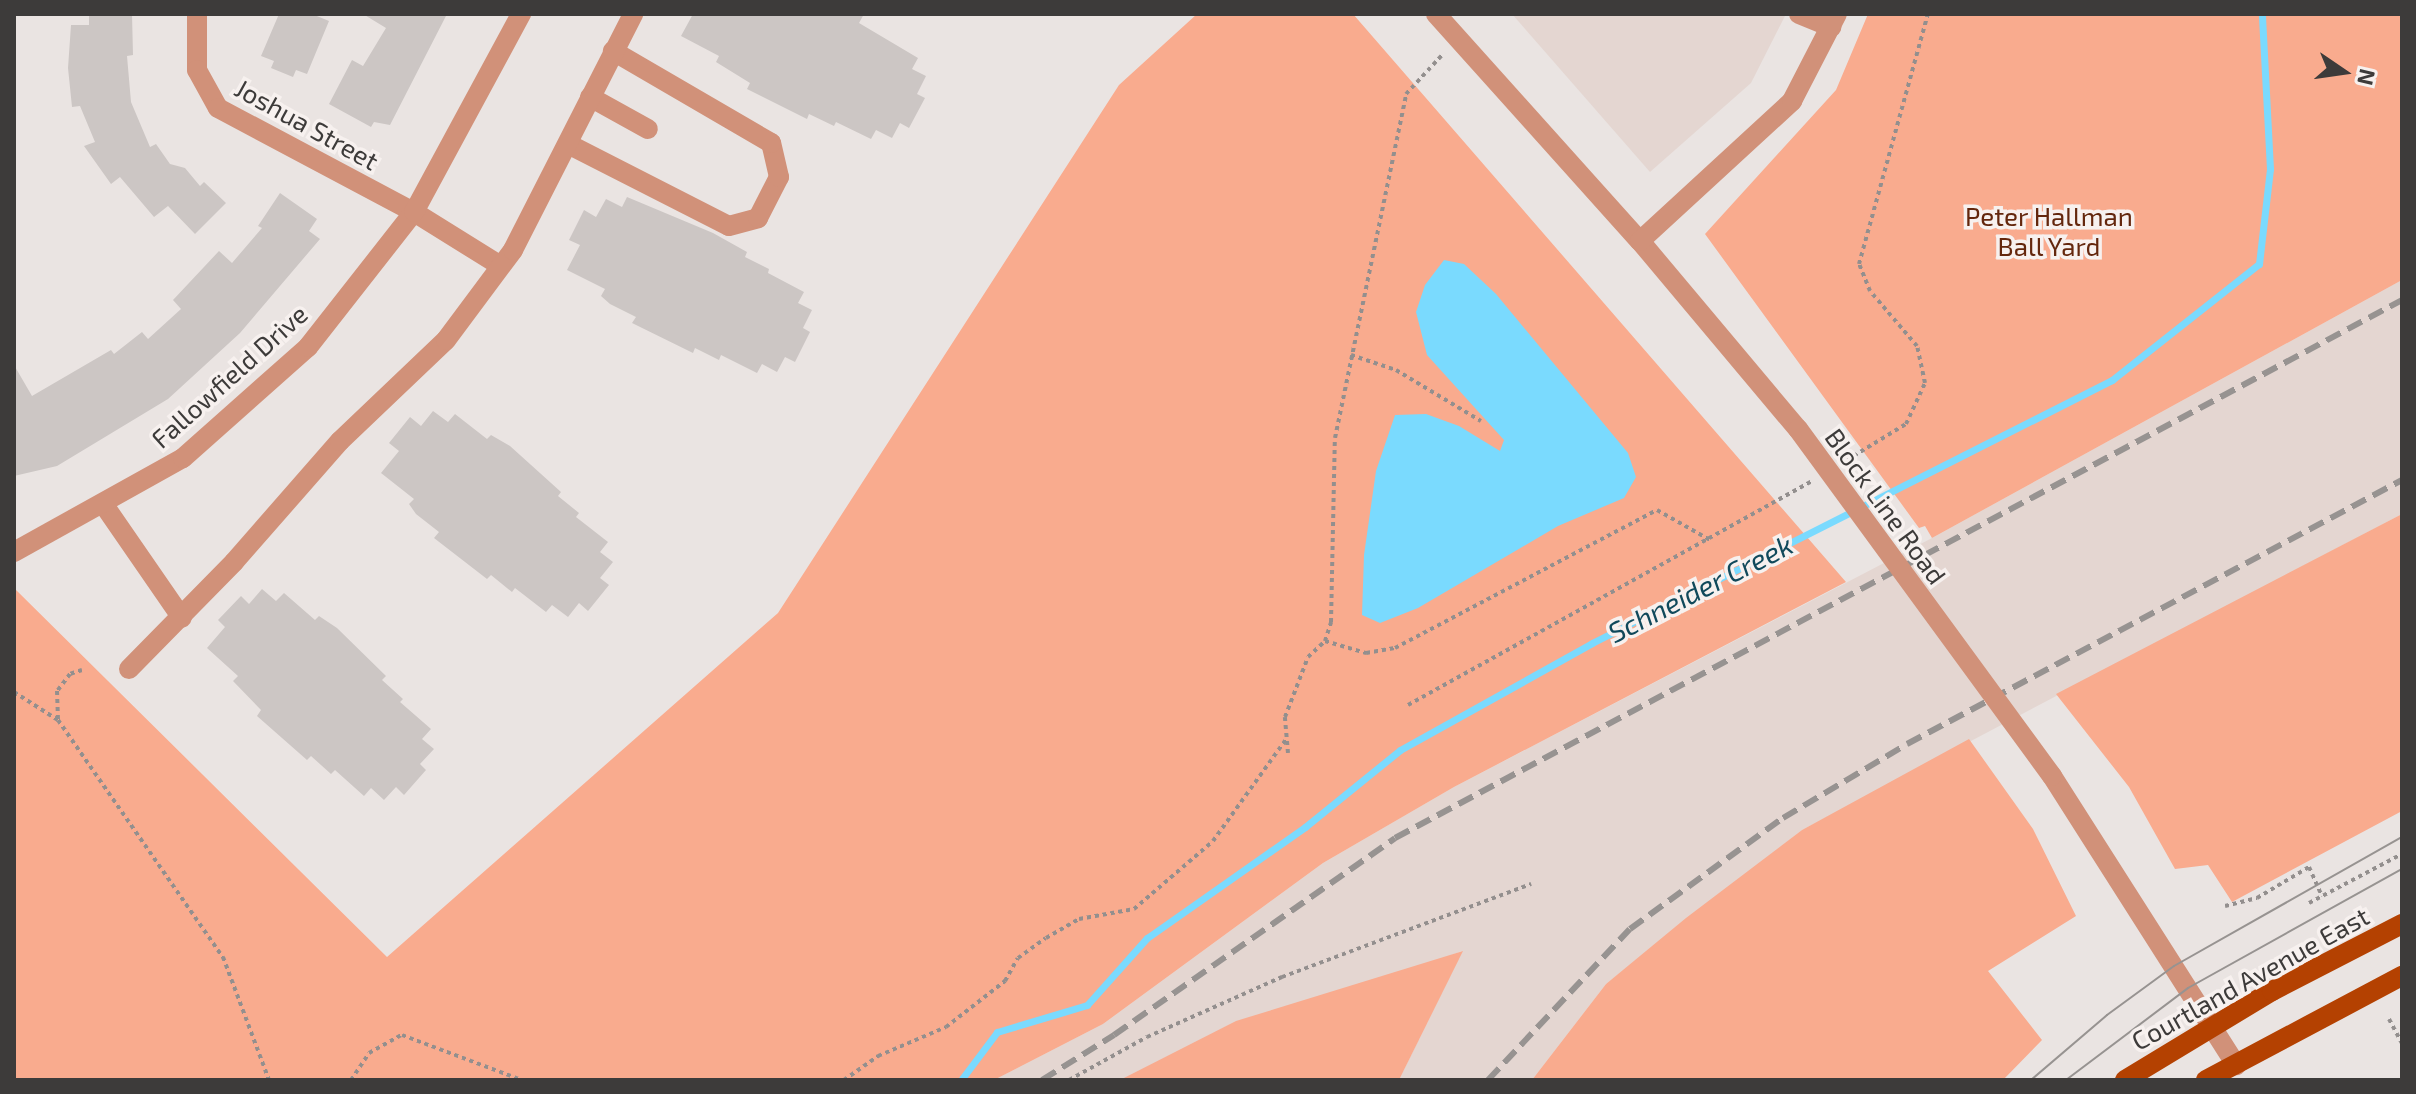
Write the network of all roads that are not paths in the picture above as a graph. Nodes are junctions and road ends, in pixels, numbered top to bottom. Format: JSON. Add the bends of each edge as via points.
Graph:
{"nodes":[{"id":1,"x":197,"y":14,"type":"edge"},
{"id":2,"x":521,"y":14,"type":"edge"},
{"id":3,"x":633,"y":14,"type":"edge"},
{"id":4,"x":1799,"y":14,"type":"edge"},
{"id":5,"x":1440,"y":15,"type":"edge"},
{"id":6,"x":1835,"y":20,"type":"edge"},
{"id":7,"x":613,"y":51,"type":"junction"},
{"id":8,"x":590,"y":97,"type":"junction"},
{"id":9,"x":648,"y":129,"type":"dead end"},
{"id":10,"x":570,"y":145,"type":"junction"},
{"id":11,"x":414,"y":212,"type":"junction"},
{"id":12,"x":1640,"y":241,"type":"junction"},
{"id":13,"x":499,"y":265,"type":"junction"},
{"id":14,"x":104,"y":505,"type":"junction"},
{"id":15,"x":14,"y":552,"type":"edge"},
{"id":16,"x":182,"y":618,"type":"junction"},
{"id":17,"x":129,"y":669,"type":"dead end"},
{"id":18,"x":2402,"y":924,"type":"edge"},
{"id":19,"x":2402,"y":976,"type":"edge"},
{"id":20,"x":2212,"y":1025,"type":"junction"},
{"id":21,"x":2236,"y":1065,"type":"junction"},
{"id":22,"x":2125,"y":1080,"type":"edge"},
{"id":23,"x":2206,"y":1080,"type":"edge"}],
"edges":[{"from":1,"to":11,"type":"street","name":"Joshua Street","via":[[197,70],[218,108]]},
{"from":2,"to":11,"type":"street","name":"Fallowfield Drive"},
{"from":3,"to":7,"type":"street"},
{"from":4,"to":6,"type":"street"},
{"from":5,"to":12,"type":"street","name":"Block Line Road"},
{"from":6,"to":12,"type":"street","via":[[1792,101]]},
{"from":7,"to":8,"type":"street"},
{"from":7,"to":10,"type":"street","via":[[771,143],[779,177],[758,218],[729,226]]},
{"from":8,"to":9,"type":"street"},
{"from":8,"to":10,"type":"street"},
{"from":10,"to":13,"type":"street","via":[[513,250]]},
{"from":11,"to":13,"type":"street","name":"Joshua Street"},
{"from":11,"to":14,"type":"street","name":"Fallowfield Drive","via":[[308,347],[183,458]]},
{"from":12,"to":20,"type":"street","name":"Block Line Road","bridge":true,"via":[[1798,429],[2052,776]]},
{"from":13,"to":16,"type":"street","via":[[446,340],[340,441]]},
{"from":14,"to":15,"type":"street","name":"Fallowfield Drive"},
{"from":14,"to":16,"type":"street"},
{"from":16,"to":17,"type":"street"},
{"from":18,"to":20,"type":"main road","name":"Courtland Avenue East"},
{"from":19,"to":21,"type":"main road"},
{"from":20,"to":21,"type":"street","name":"Block Line Road"},
{"from":20,"to":22,"type":"main road","name":"Courtland Avenue East"},
{"from":21,"to":23,"type":"main road"}]}
